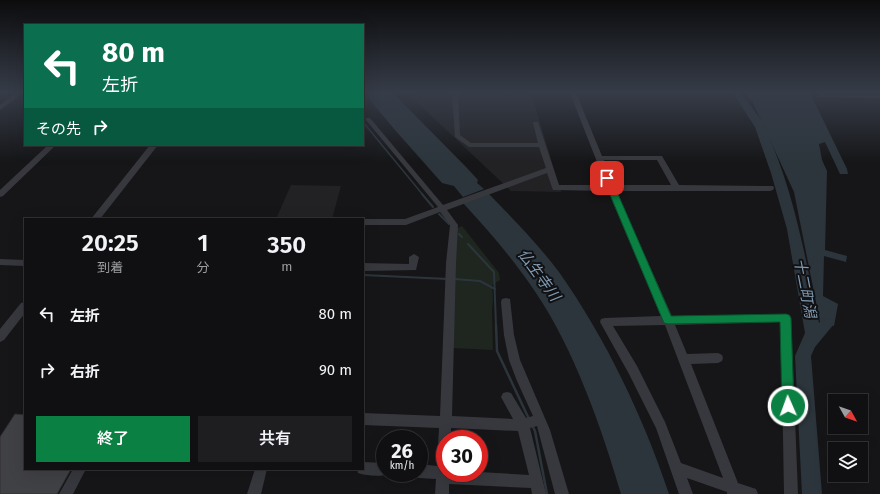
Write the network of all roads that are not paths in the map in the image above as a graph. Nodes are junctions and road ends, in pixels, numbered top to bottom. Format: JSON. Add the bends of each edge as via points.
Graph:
{"nodes":[{"id":1,"x":456,"y":116,"type":"edge"},
{"id":2,"x":582,"y":116,"type":"edge"},
{"id":3,"x":368,"y":120,"type":"dead end"},
{"id":4,"x":536,"y":123,"type":"dead end"},
{"id":5,"x":542,"y":145,"type":"junction"},
{"id":6,"x":51,"y":146,"type":"edge"},
{"id":7,"x":153,"y":146,"type":"edge"},
{"id":8,"x":599,"y":158,"type":"junction"},
{"id":9,"x":550,"y":169,"type":"junction"},
{"id":10,"x":611,"y":188,"type":"junction"},
{"id":11,"x":676,"y":188,"type":"junction"},
{"id":12,"x":770,"y":188,"type":"dead end"},
{"id":13,"x":0,"y":194,"type":"edge"},
{"id":14,"x":96,"y":218,"type":"edge"},
{"id":15,"x":364,"y":222,"type":"edge"},
{"id":16,"x":414,"y":256,"type":"dead end"},
{"id":17,"x":0,"y":262,"type":"edge"},
{"id":18,"x":24,"y":262,"type":"edge"},
{"id":19,"x":364,"y":267,"type":"edge"},
{"id":20,"x":506,"y":302,"type":"dead end"},
{"id":21,"x":24,"y":307,"type":"edge"},
{"id":22,"x":668,"y":320,"type":"junction"},
{"id":23,"x":0,"y":337,"type":"edge"},
{"id":24,"x":718,"y":358,"type":"dead end"},
{"id":25,"x":683,"y":359,"type":"junction"},
{"id":26,"x":507,"y":397,"type":"dead end"},
{"id":27,"x":364,"y":419,"type":"edge"},
{"id":28,"x":540,"y":419,"type":"junction"},
{"id":29,"x":446,"y":422,"type":"junction"},
{"id":30,"x":523,"y":425,"type":"junction"},
{"id":31,"x":446,"y":430,"type":"edge"},
{"id":32,"x":364,"y":468,"type":"edge"},
{"id":33,"x":676,"y":468,"type":"junction"},
{"id":34,"x":376,"y":469,"type":"edge"},
{"id":35,"x":79,"y":470,"type":"edge"},
{"id":36,"x":261,"y":470,"type":"edge"},
{"id":37,"x":488,"y":481,"type":"edge"},
{"id":38,"x":443,"y":482,"type":"edge"},
{"id":39,"x":538,"y":488,"type":"edge"},
{"id":40,"x":734,"y":490,"type":"edge"},
{"id":41,"x":66,"y":494,"type":"edge"},
{"id":42,"x":254,"y":494,"type":"edge"},
{"id":43,"x":442,"y":494,"type":"edge"},
{"id":44,"x":562,"y":494,"type":"edge"},
{"id":45,"x":686,"y":494,"type":"edge"},
{"id":46,"x":751,"y":494,"type":"edge"},
{"id":47,"x":791,"y":494,"type":"edge"}],
"edges":[{"from":1,"to":5,"type":"street","via":[[457,136],[468,146]]},
{"from":2,"to":8,"type":"street"},
{"from":3,"to":29,"type":"street","via":[[454,225]]},
{"from":4,"to":5,"type":"street"},
{"from":5,"to":9,"type":"street"},
{"from":6,"to":13,"type":"street"},
{"from":7,"to":14,"type":"street"},
{"from":8,"to":10,"type":"street"},
{"from":8,"to":11,"type":"street","via":[[659,158]]},
{"from":9,"to":10,"type":"street","via":[[556,188]]},
{"from":9,"to":15,"type":"street","via":[[406,222]]},
{"from":10,"to":11,"type":"street"},
{"from":10,"to":22,"type":"street"},
{"from":11,"to":12,"type":"street"},
{"from":16,"to":19,"type":"street","via":[[413,268]]},
{"from":17,"to":18,"type":"street"},
{"from":20,"to":28,"type":"street","via":[[511,349],[517,369]]},
{"from":21,"to":23,"type":"street"},
{"from":22,"to":25,"type":"street"},
{"from":22,"to":33,"type":"street","via":[[605,322],[633,370],[660,426]]},
{"from":22,"to":47,"type":"street","via":[[786,318]]},
{"from":24,"to":25,"type":"street"},
{"from":25,"to":40,"type":"street"},
{"from":26,"to":30,"type":"street"},
{"from":27,"to":29,"type":"street"},
{"from":28,"to":30,"type":"street"},
{"from":28,"to":44,"type":"street","via":[[550,444]]},
{"from":29,"to":30,"type":"street"},
{"from":29,"to":31,"type":"street"},
{"from":30,"to":39,"type":"street"},
{"from":32,"to":34,"type":"street"},
{"from":33,"to":40,"type":"street"},
{"from":33,"to":45,"type":"street"},
{"from":35,"to":41,"type":"street"},
{"from":36,"to":42,"type":"street"},
{"from":37,"to":39,"type":"street"},
{"from":38,"to":43,"type":"street"},
{"from":40,"to":46,"type":"street"}]}
